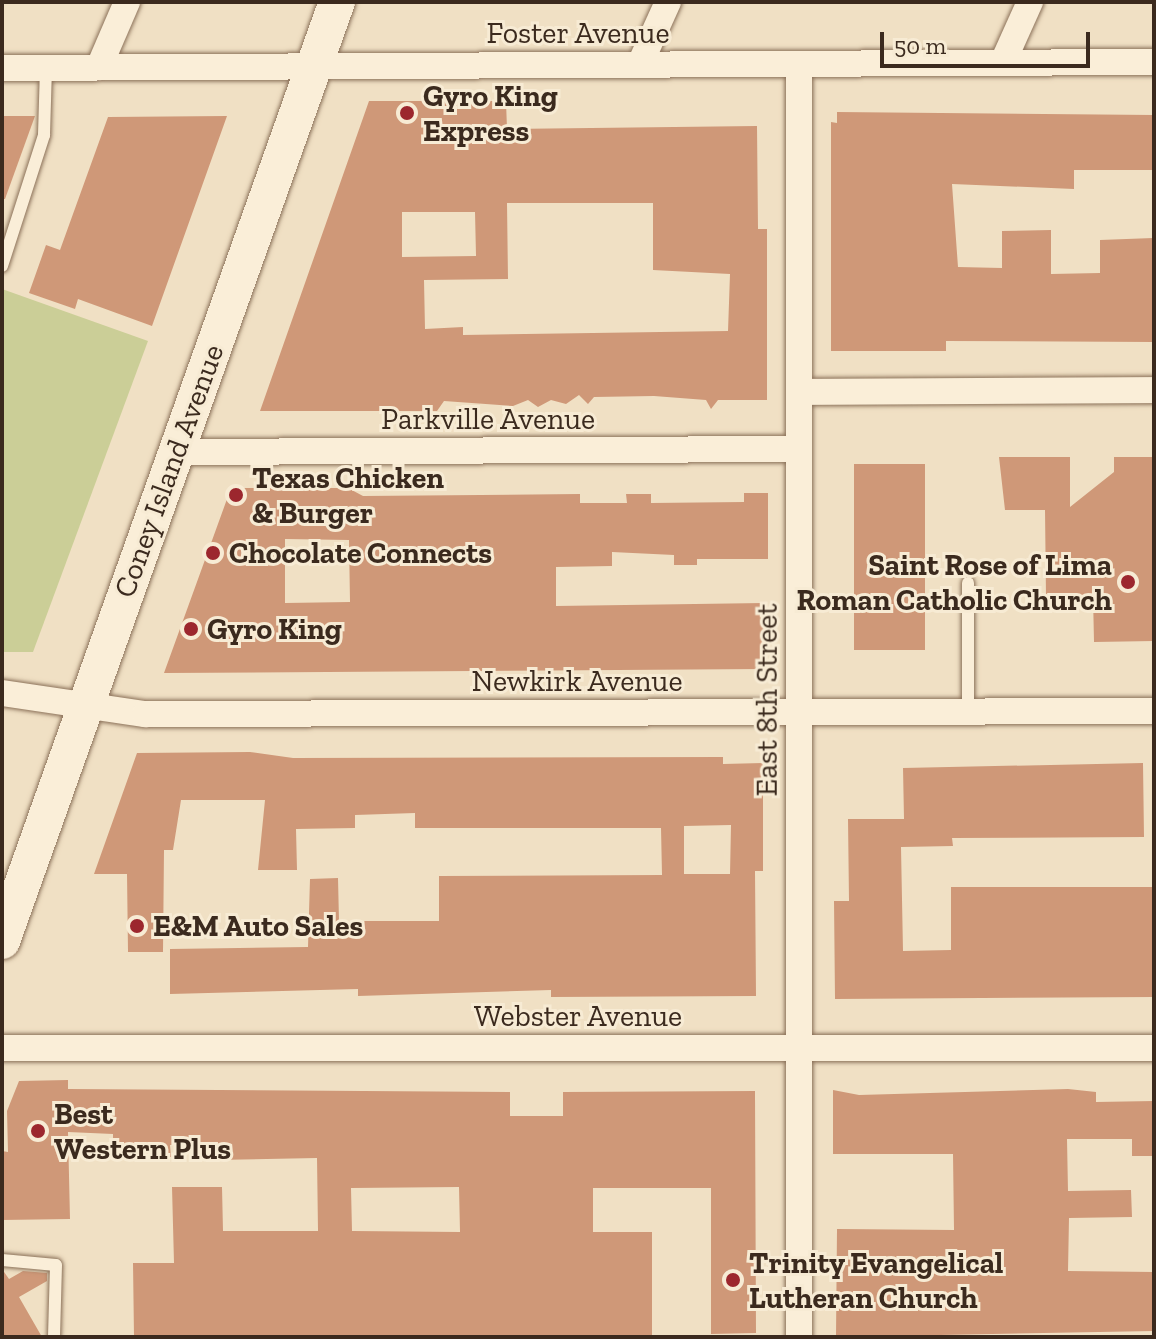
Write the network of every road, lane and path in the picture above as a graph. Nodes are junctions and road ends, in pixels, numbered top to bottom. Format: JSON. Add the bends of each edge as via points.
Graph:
{"nodes":[{"id":1,"x":127,"y":2,"type":"edge"},
{"id":2,"x":337,"y":2,"type":"edge"},
{"id":3,"x":668,"y":2,"type":"edge"},
{"id":4,"x":1030,"y":2,"type":"edge"},
{"id":5,"x":1003,"y":62,"type":"junction"},
{"id":6,"x":1154,"y":62,"type":"edge"},
{"id":7,"x":640,"y":64,"type":"junction"},
{"id":8,"x":799,"y":64,"type":"junction"},
{"id":9,"x":314,"y":66,"type":"junction"},
{"id":10,"x":99,"y":67,"type":"junction"},
{"id":11,"x":2,"y":68,"type":"edge"},
{"id":12,"x":46,"y":68,"type":"junction"},
{"id":13,"x":2,"y":266,"type":"edge"},
{"id":14,"x":1154,"y":390,"type":"edge"},
{"id":15,"x":799,"y":392,"type":"junction"},
{"id":16,"x":799,"y":449,"type":"junction"},
{"id":17,"x":177,"y":452,"type":"junction"},
{"id":18,"x":968,"y":583,"type":"dead end"},
{"id":19,"x":2,"y":693,"type":"edge"},
{"id":20,"x":87,"y":703,"type":"junction"},
{"id":21,"x":968,"y":711,"type":"junction"},
{"id":22,"x":1154,"y":711,"type":"edge"},
{"id":23,"x":799,"y":712,"type":"junction"},
{"id":24,"x":2,"y":941,"type":"edge"},
{"id":25,"x":2,"y":1048,"type":"edge"},
{"id":26,"x":799,"y":1048,"type":"junction"},
{"id":27,"x":1154,"y":1048,"type":"edge"},
{"id":28,"x":2,"y":1260,"type":"edge"},
{"id":29,"x":54,"y":1337,"type":"edge"},
{"id":30,"x":799,"y":1337,"type":"edge"}],
"edges":[{"from":1,"to":10,"type":"street"},
{"from":2,"to":9,"type":"main road","name":"Coney Island Avenue"},
{"from":3,"to":7,"type":"street"},
{"from":4,"to":5,"type":"street"},
{"from":5,"to":6,"type":"street","name":"Foster Avenue"},
{"from":5,"to":8,"type":"street","name":"Foster Avenue"},
{"from":7,"to":8,"type":"street","name":"Foster Avenue"},
{"from":7,"to":9,"type":"street","name":"Foster Avenue"},
{"from":8,"to":15,"type":"street","name":"East 8th Street"},
{"from":9,"to":10,"type":"street","name":"Foster Avenue"},
{"from":9,"to":17,"type":"main road","name":"Coney Island Avenue"},
{"from":10,"to":12,"type":"street","name":"Foster Avenue"},
{"from":11,"to":12,"type":"street","name":"Foster Avenue"},
{"from":12,"to":13,"type":"lane","via":[[44,135]]},
{"from":14,"to":15,"type":"street"},
{"from":15,"to":16,"type":"street","name":"East 8th Street"},
{"from":16,"to":17,"type":"street","name":"Parkville Avenue"},
{"from":16,"to":23,"type":"street","name":"East 8th Street"},
{"from":17,"to":20,"type":"main road","name":"Coney Island Avenue"},
{"from":18,"to":21,"type":"lane"},
{"from":19,"to":20,"type":"street","name":"Newkirk Avenue"},
{"from":20,"to":23,"type":"street","name":"Newkirk Avenue","via":[[145,714]]},
{"from":20,"to":24,"type":"main road","name":"Coney Island Avenue"},
{"from":21,"to":22,"type":"street","name":"Newkirk Avenue"},
{"from":21,"to":23,"type":"street","name":"Newkirk Avenue"},
{"from":23,"to":26,"type":"street","name":"East 8th Street"},
{"from":25,"to":26,"type":"street","name":"Webster Avenue"},
{"from":26,"to":27,"type":"street","name":"Webster Avenue"},
{"from":26,"to":30,"type":"street","name":"East 8th Street"},
{"from":28,"to":29,"type":"lane","via":[[56,1265]]}]}
